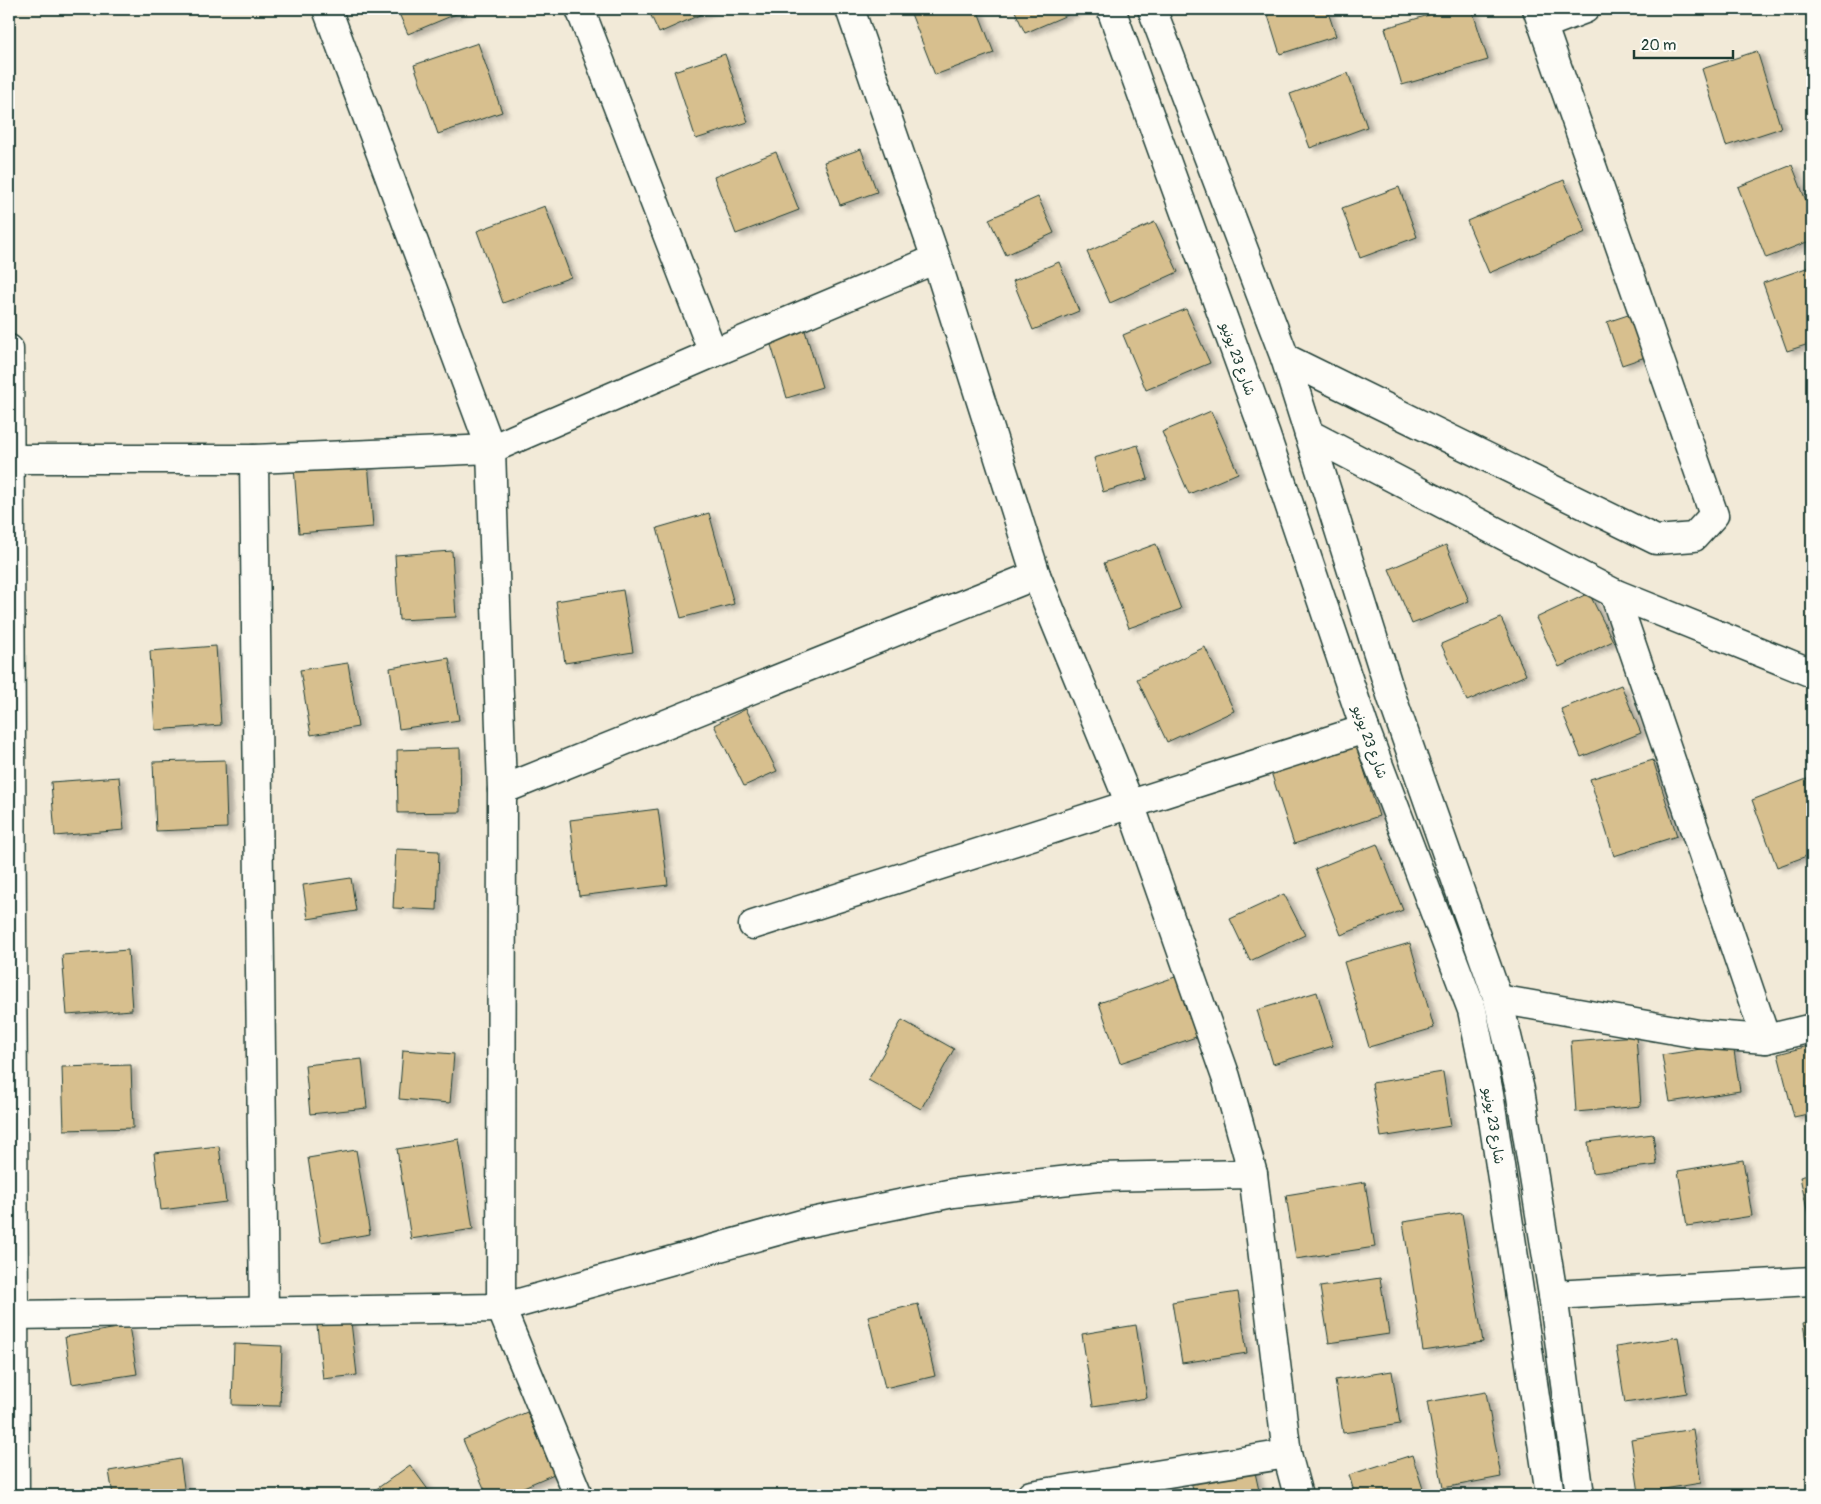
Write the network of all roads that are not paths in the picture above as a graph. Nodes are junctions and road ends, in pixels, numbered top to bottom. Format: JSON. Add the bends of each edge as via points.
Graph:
{"nodes":[{"id":1,"x":327,"y":9,"type":"edge"},
{"id":2,"x":580,"y":9,"type":"edge"},
{"id":3,"x":850,"y":9,"type":"edge"},
{"id":4,"x":1111,"y":9,"type":"edge"},
{"id":5,"x":1152,"y":9,"type":"edge"},
{"id":6,"x":1586,"y":9,"type":"edge"},
{"id":7,"x":1540,"y":17,"type":"edge"},
{"id":8,"x":936,"y":259,"type":"junction"},
{"id":9,"x":9,"y":348,"type":"edge"},
{"id":10,"x":713,"y":353,"type":"junction"},
{"id":11,"x":1285,"y":358,"type":"junction"},
{"id":12,"x":1309,"y":434,"type":"junction"},
{"id":13,"x":491,"y":450,"type":"junction"},
{"id":14,"x":9,"y":458,"type":"edge"},
{"id":15,"x":254,"y":459,"type":"junction"},
{"id":16,"x":1036,"y":575,"type":"junction"},
{"id":17,"x":1614,"y":593,"type":"junction"},
{"id":18,"x":1812,"y":673,"type":"edge"},
{"id":19,"x":1365,"y":729,"type":"junction"},
{"id":20,"x":502,"y":790,"type":"junction"},
{"id":21,"x":1130,"y":804,"type":"junction"},
{"id":22,"x":753,"y":925,"type":"dead end"},
{"id":23,"x":1498,"y":998,"type":"junction"},
{"id":24,"x":1472,"y":1010,"type":"junction"},
{"id":25,"x":1812,"y":1028,"type":"edge"},
{"id":26,"x":1766,"y":1040,"type":"junction"},
{"id":27,"x":1253,"y":1174,"type":"junction"},
{"id":28,"x":1812,"y":1281,"type":"edge"},
{"id":29,"x":1553,"y":1295,"type":"junction"},
{"id":30,"x":501,"y":1308,"type":"junction"},
{"id":31,"x":264,"y":1311,"type":"junction"},
{"id":32,"x":13,"y":1315,"type":"junction"},
{"id":33,"x":1288,"y":1454,"type":"junction"},
{"id":34,"x":15,"y":1495,"type":"edge"},
{"id":35,"x":578,"y":1495,"type":"edge"},
{"id":36,"x":1032,"y":1495,"type":"edge"},
{"id":37,"x":1298,"y":1495,"type":"edge"},
{"id":38,"x":1550,"y":1495,"type":"edge"},
{"id":39,"x":1580,"y":1495,"type":"edge"}],
"edges":[{"from":1,"to":13,"type":"street"},
{"from":2,"to":10,"type":"street"},
{"from":3,"to":8,"type":"street"},
{"from":4,"to":19,"type":"street","name":"شارع 23 يونيو","via":[[1265,433]]},
{"from":5,"to":11,"type":"street"},
{"from":6,"to":7,"type":"street"},
{"from":7,"to":11,"type":"street","via":[[1714,515],[1694,537],[1656,540]]},
{"from":8,"to":10,"type":"street"},
{"from":8,"to":16,"type":"street"},
{"from":9,"to":14,"type":"street"},
{"from":10,"to":13,"type":"street"},
{"from":11,"to":12,"type":"street"},
{"from":12,"to":17,"type":"street"},
{"from":12,"to":23,"type":"street","via":[[1392,698]]},
{"from":13,"to":15,"type":"street"},
{"from":13,"to":20,"type":"street"},
{"from":14,"to":15,"type":"street"},
{"from":14,"to":32,"type":"street"},
{"from":15,"to":31,"type":"street"},
{"from":16,"to":20,"type":"street"},
{"from":16,"to":21,"type":"street"},
{"from":17,"to":18,"type":"street"},
{"from":17,"to":26,"type":"street"},
{"from":19,"to":21,"type":"street"},
{"from":19,"to":24,"type":"street","name":"شارع 23 يونيو"},
{"from":20,"to":30,"type":"street"},
{"from":21,"to":22,"type":"street"},
{"from":21,"to":27,"type":"street","via":[[1226,1077]]},
{"from":23,"to":24,"type":"street"},
{"from":23,"to":26,"type":"street","via":[[1698,1034]]},
{"from":23,"to":29,"type":"street","via":[[1520,1090]]},
{"from":24,"to":38,"type":"street","name":"شارع 23 يونيو","via":[[1490,1093]]},
{"from":25,"to":26,"type":"street"},
{"from":27,"to":30,"type":"street","via":[[1096,1177],[953,1193],[802,1224]]},
{"from":27,"to":33,"type":"street"},
{"from":28,"to":29,"type":"street"},
{"from":29,"to":39,"type":"street"},
{"from":30,"to":31,"type":"street"},
{"from":30,"to":35,"type":"street"},
{"from":31,"to":32,"type":"street"},
{"from":32,"to":34,"type":"street"},
{"from":33,"to":36,"type":"street"},
{"from":33,"to":37,"type":"street"}]}
